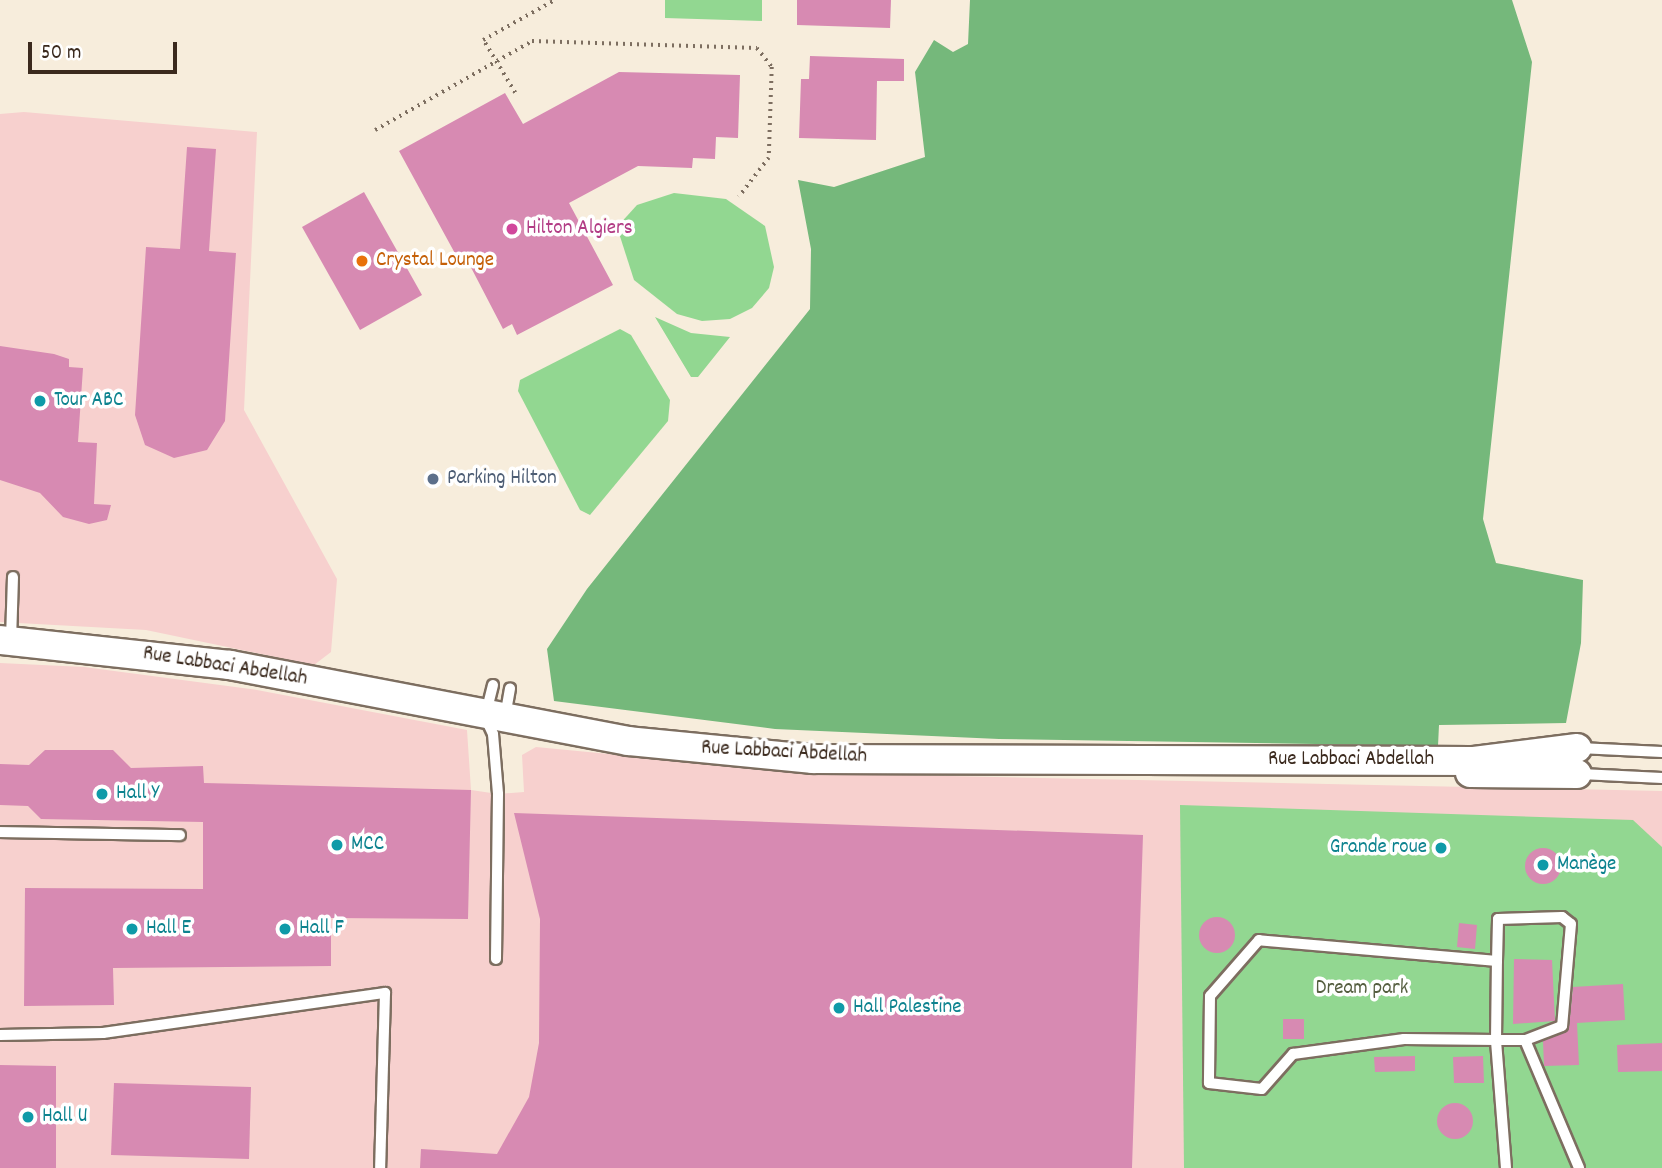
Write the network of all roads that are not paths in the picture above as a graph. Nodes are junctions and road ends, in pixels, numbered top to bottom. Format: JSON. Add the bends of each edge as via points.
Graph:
{"nodes":[{"id":1,"x":13,"y":577,"type":"dead end"},
{"id":2,"x":6,"y":646,"type":"edge"},
{"id":3,"x":493,"y":685,"type":"dead end"},
{"id":4,"x":510,"y":688,"type":"dead end"},
{"id":5,"x":494,"y":724,"type":"junction"},
{"id":6,"x":1662,"y":752,"type":"edge"},
{"id":7,"x":1577,"y":761,"type":"junction"},
{"id":8,"x":1662,"y":778,"type":"edge"},
{"id":9,"x":0,"y":832,"type":"edge"},
{"id":10,"x":180,"y":835,"type":"dead end"},
{"id":11,"x":496,"y":959,"type":"dead end"},
{"id":12,"x":1497,"y":961,"type":"junction"},
{"id":13,"x":0,"y":1035,"type":"edge"},
{"id":14,"x":1496,"y":1040,"type":"junction"},
{"id":15,"x":1525,"y":1040,"type":"junction"},
{"id":16,"x":380,"y":1168,"type":"edge"},
{"id":17,"x":1506,"y":1168,"type":"edge"},
{"id":18,"x":1579,"y":1168,"type":"edge"}],
"edges":[{"from":1,"to":2,"type":"lane"},
{"from":2,"to":5,"type":"street","name":"Rue Labbaci Abdellah","via":[[230,664]]},
{"from":3,"to":5,"type":"lane"},
{"from":4,"to":5,"type":"lane"},
{"from":5,"to":7,"type":"street","name":"Rue Labbaci Abdellah","via":[[812,758]]},
{"from":5,"to":11,"type":"lane"},
{"from":6,"to":7,"type":"lane"},
{"from":7,"to":8,"type":"lane"},
{"from":9,"to":10,"type":"lane"},
{"from":12,"to":14,"type":"lane"},
{"from":12,"to":14,"type":"lane","via":[[1259,940],[1210,996],[1209,1083],[1262,1089],[1293,1054],[1404,1039]]},
{"from":12,"to":15,"type":"lane","via":[[1501,916],[1562,917],[1572,924],[1562,1026]]},
{"from":13,"to":16,"type":"lane","via":[[103,1033],[385,993]]},
{"from":14,"to":15,"type":"lane"},
{"from":14,"to":17,"type":"lane"},
{"from":15,"to":18,"type":"lane"}]}
